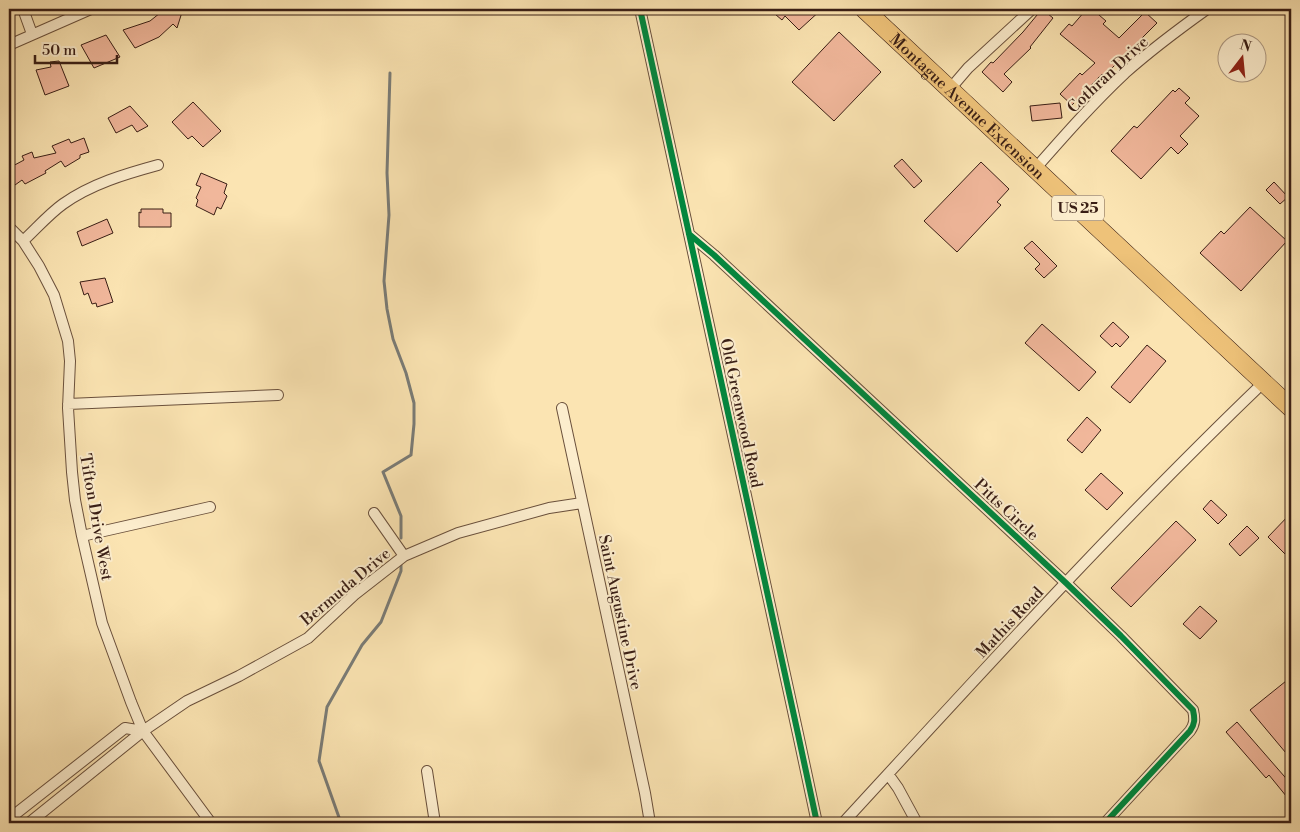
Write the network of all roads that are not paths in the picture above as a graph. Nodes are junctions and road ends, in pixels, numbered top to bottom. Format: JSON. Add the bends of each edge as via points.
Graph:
{"nodes":[{"id":1,"x":22,"y":9,"type":"edge"},
{"id":2,"x":640,"y":9,"type":"edge"},
{"id":3,"x":864,"y":9,"type":"edge"},
{"id":4,"x":1032,"y":9,"type":"edge"},
{"id":5,"x":1207,"y":9,"type":"edge"},
{"id":6,"x":87,"y":11,"type":"edge"},
{"id":7,"x":32,"y":34,"type":"junction"},
{"id":8,"x":9,"y":45,"type":"edge"},
{"id":9,"x":950,"y":89,"type":"junction"},
{"id":10,"x":158,"y":165,"type":"dead end"},
{"id":11,"x":1035,"y":169,"type":"junction"},
{"id":12,"x":9,"y":227,"type":"edge"},
{"id":13,"x":689,"y":234,"type":"junction"},
{"id":14,"x":23,"y":241,"type":"junction"},
{"id":15,"x":1264,"y":382,"type":"junction"},
{"id":16,"x":278,"y":395,"type":"dead end"},
{"id":17,"x":68,"y":404,"type":"junction"},
{"id":18,"x":562,"y":408,"type":"dead end"},
{"id":19,"x":1291,"y":408,"type":"edge"},
{"id":20,"x":582,"y":503,"type":"junction"},
{"id":21,"x":210,"y":507,"type":"dead end"},
{"id":22,"x":374,"y":513,"type":"dead end"},
{"id":23,"x":82,"y":536,"type":"junction"},
{"id":24,"x":404,"y":556,"type":"junction"},
{"id":25,"x":1066,"y":583,"type":"junction"},
{"id":26,"x":143,"y":731,"type":"junction"},
{"id":27,"x":426,"y":771,"type":"dead end"},
{"id":28,"x":888,"y":774,"type":"junction"},
{"id":29,"x":9,"y":819,"type":"edge"},
{"id":30,"x":30,"y":823,"type":"edge"},
{"id":31,"x":211,"y":823,"type":"edge"},
{"id":32,"x":435,"y":823,"type":"edge"},
{"id":33,"x":650,"y":823,"type":"edge"},
{"id":34,"x":817,"y":823,"type":"edge"},
{"id":35,"x":843,"y":823,"type":"edge"},
{"id":36,"x":917,"y":823,"type":"edge"},
{"id":37,"x":1105,"y":823,"type":"edge"}],
"edges":[{"from":1,"to":7,"type":"street"},
{"from":2,"to":13,"type":"street","name":"Old Greenwood Road"},
{"from":3,"to":9,"type":"highway","name":"Montague Avenue Extension","number":"US 25"},
{"from":4,"to":9,"type":"street"},
{"from":5,"to":11,"type":"street","name":"Cothran Drive","via":[[1125,74]]},
{"from":6,"to":7,"type":"street"},
{"from":7,"to":8,"type":"street"},
{"from":9,"to":11,"type":"highway","name":"Montague Avenue Extension","number":"US 25"},
{"from":10,"to":14,"type":"street","via":[[96,185],[62,205]]},
{"from":11,"to":15,"type":"highway","name":"Montague Avenue Extension","number":"US 25"},
{"from":12,"to":14,"type":"street","name":"Tifton Drive West"},
{"from":13,"to":25,"type":"street","name":"Pitts Circle"},
{"from":13,"to":34,"type":"street","name":"Old Greenwood Road"},
{"from":14,"to":17,"type":"street","name":"Tifton Drive West","via":[[54,295],[68,341]]},
{"from":15,"to":19,"type":"highway","name":"Montague Avenue Extension","number":"US 25"},
{"from":15,"to":25,"type":"street","name":"Mathis Road"},
{"from":16,"to":17,"type":"street"},
{"from":17,"to":23,"type":"street","name":"Tifton Drive West","via":[[72,472]]},
{"from":18,"to":20,"type":"street","name":"Saint Augustine Drive"},
{"from":20,"to":24,"type":"street","name":"Bermuda Drive","via":[[549,508],[458,533]]},
{"from":20,"to":33,"type":"street","name":"Saint Augustine Drive"},
{"from":21,"to":23,"type":"street"},
{"from":22,"to":24,"type":"street"},
{"from":23,"to":26,"type":"street","name":"Tifton Drive West","via":[[102,623]]},
{"from":24,"to":26,"type":"street","name":"Bermuda Drive","via":[[354,595],[308,638],[188,702]]},
{"from":25,"to":28,"type":"street","name":"Mathis Road"},
{"from":25,"to":37,"type":"street","name":"Pitts Circle","via":[[1190,706],[1195,718],[1190,731]]},
{"from":26,"to":29,"type":"street","name":"Bermuda Drive","via":[[125,728]]},
{"from":26,"to":30,"type":"street","name":"Bermuda Drive"},
{"from":26,"to":31,"type":"street","name":"Tifton Drive West"},
{"from":27,"to":32,"type":"street"},
{"from":28,"to":35,"type":"street","name":"Mathis Road"},
{"from":28,"to":36,"type":"street"}]}
